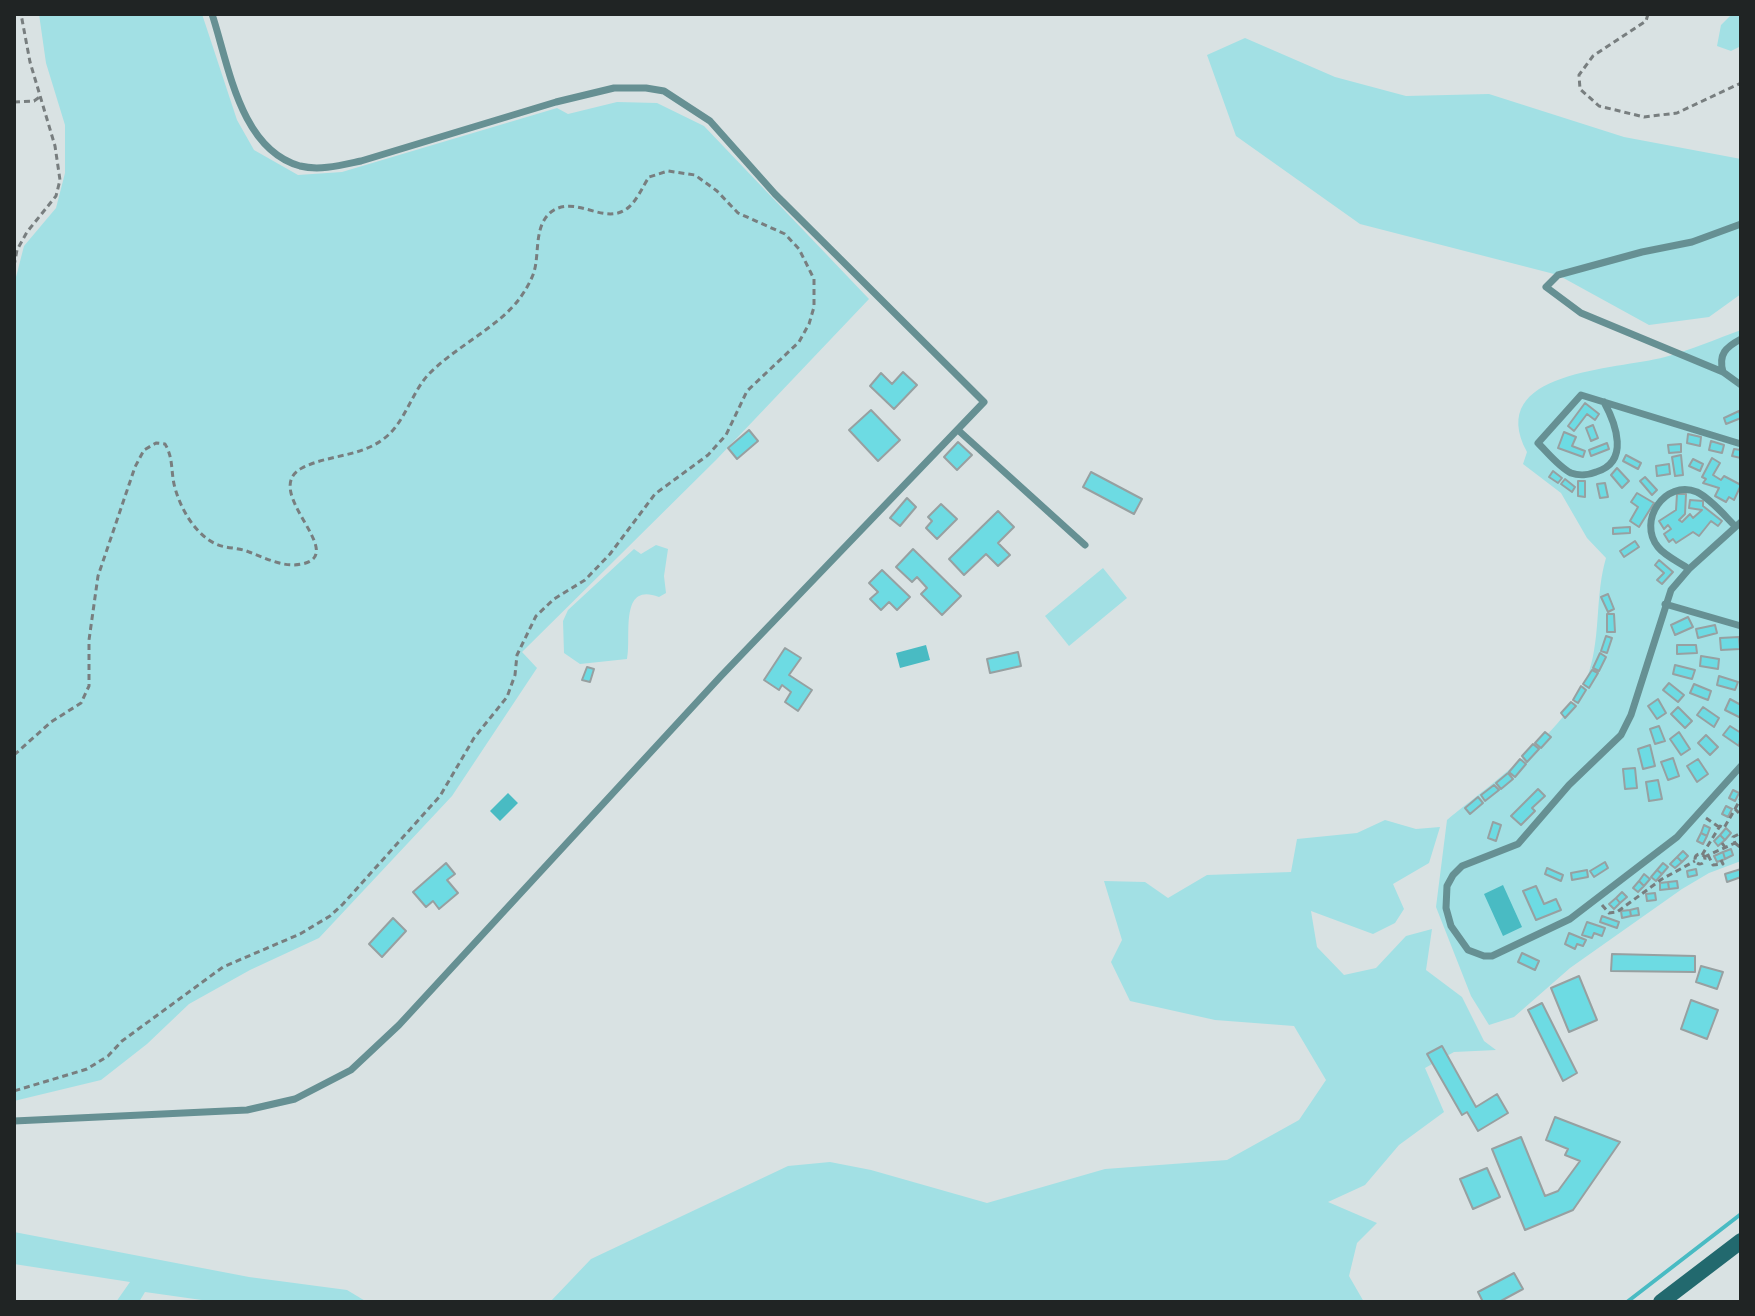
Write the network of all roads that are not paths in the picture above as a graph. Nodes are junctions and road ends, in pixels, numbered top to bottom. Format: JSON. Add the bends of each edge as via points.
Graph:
{"nodes":[{"id":1,"x":212,"y":14,"type":"edge"},
{"id":2,"x":1741,"y":224,"type":"edge"},
{"id":3,"x":1741,"y":339,"type":"edge"},
{"id":4,"x":1723,"y":372,"type":"junction"},
{"id":5,"x":1741,"y":385,"type":"edge"},
{"id":6,"x":1604,"y":402,"type":"junction"},
{"id":7,"x":958,"y":430,"type":"junction"},
{"id":8,"x":1741,"y":444,"type":"edge"},
{"id":9,"x":1738,"y":524,"type":"edge"},
{"id":10,"x":1085,"y":545,"type":"dead end"},
{"id":11,"x":1689,"y":569,"type":"junction"},
{"id":12,"x":1665,"y":604,"type":"junction"},
{"id":13,"x":1741,"y":626,"type":"edge"},
{"id":14,"x":1741,"y":766,"type":"edge"},
{"id":15,"x":14,"y":1121,"type":"edge"},
{"id":16,"x":1741,"y":1241,"type":"edge"},
{"id":17,"x":1661,"y":1302,"type":"edge"}],
"edges":[{"from":1,"to":7,"type":"lane","via":[[243,111],[258,139],[273,154],[302,167],[361,161],[614,88],[664,91],[686,103],[710,121],[775,194],[984,402]]},
{"from":2,"to":4,"type":"lane","via":[[1692,242],[1558,275],[1546,287],[1581,313]]},
{"from":3,"to":4,"type":"lane","via":[[1725,349]]},
{"from":4,"to":5,"type":"lane"},
{"from":6,"to":6,"type":"lane","via":[[1581,395],[1538,443],[1574,474],[1606,468],[1615,457],[1617,434]]},
{"from":6,"to":8,"type":"lane"},
{"from":7,"to":10,"type":"lane"},
{"from":7,"to":15,"type":"lane","via":[[351,1070],[295,1099],[247,1110]]},
{"from":9,"to":11,"type":"lane"},
{"from":9,"to":11,"type":"lane","via":[[1691,490],[1660,501],[1652,517],[1654,539],[1660,550]]},
{"from":11,"to":12,"type":"lane"},
{"from":12,"to":13,"type":"lane"},
{"from":12,"to":14,"type":"lane","via":[[1621,735],[1518,844],[1462,866],[1447,886],[1448,918],[1461,943],[1492,956],[1570,919],[1677,837]]},
{"from":16,"to":17,"type":"street"}]}
